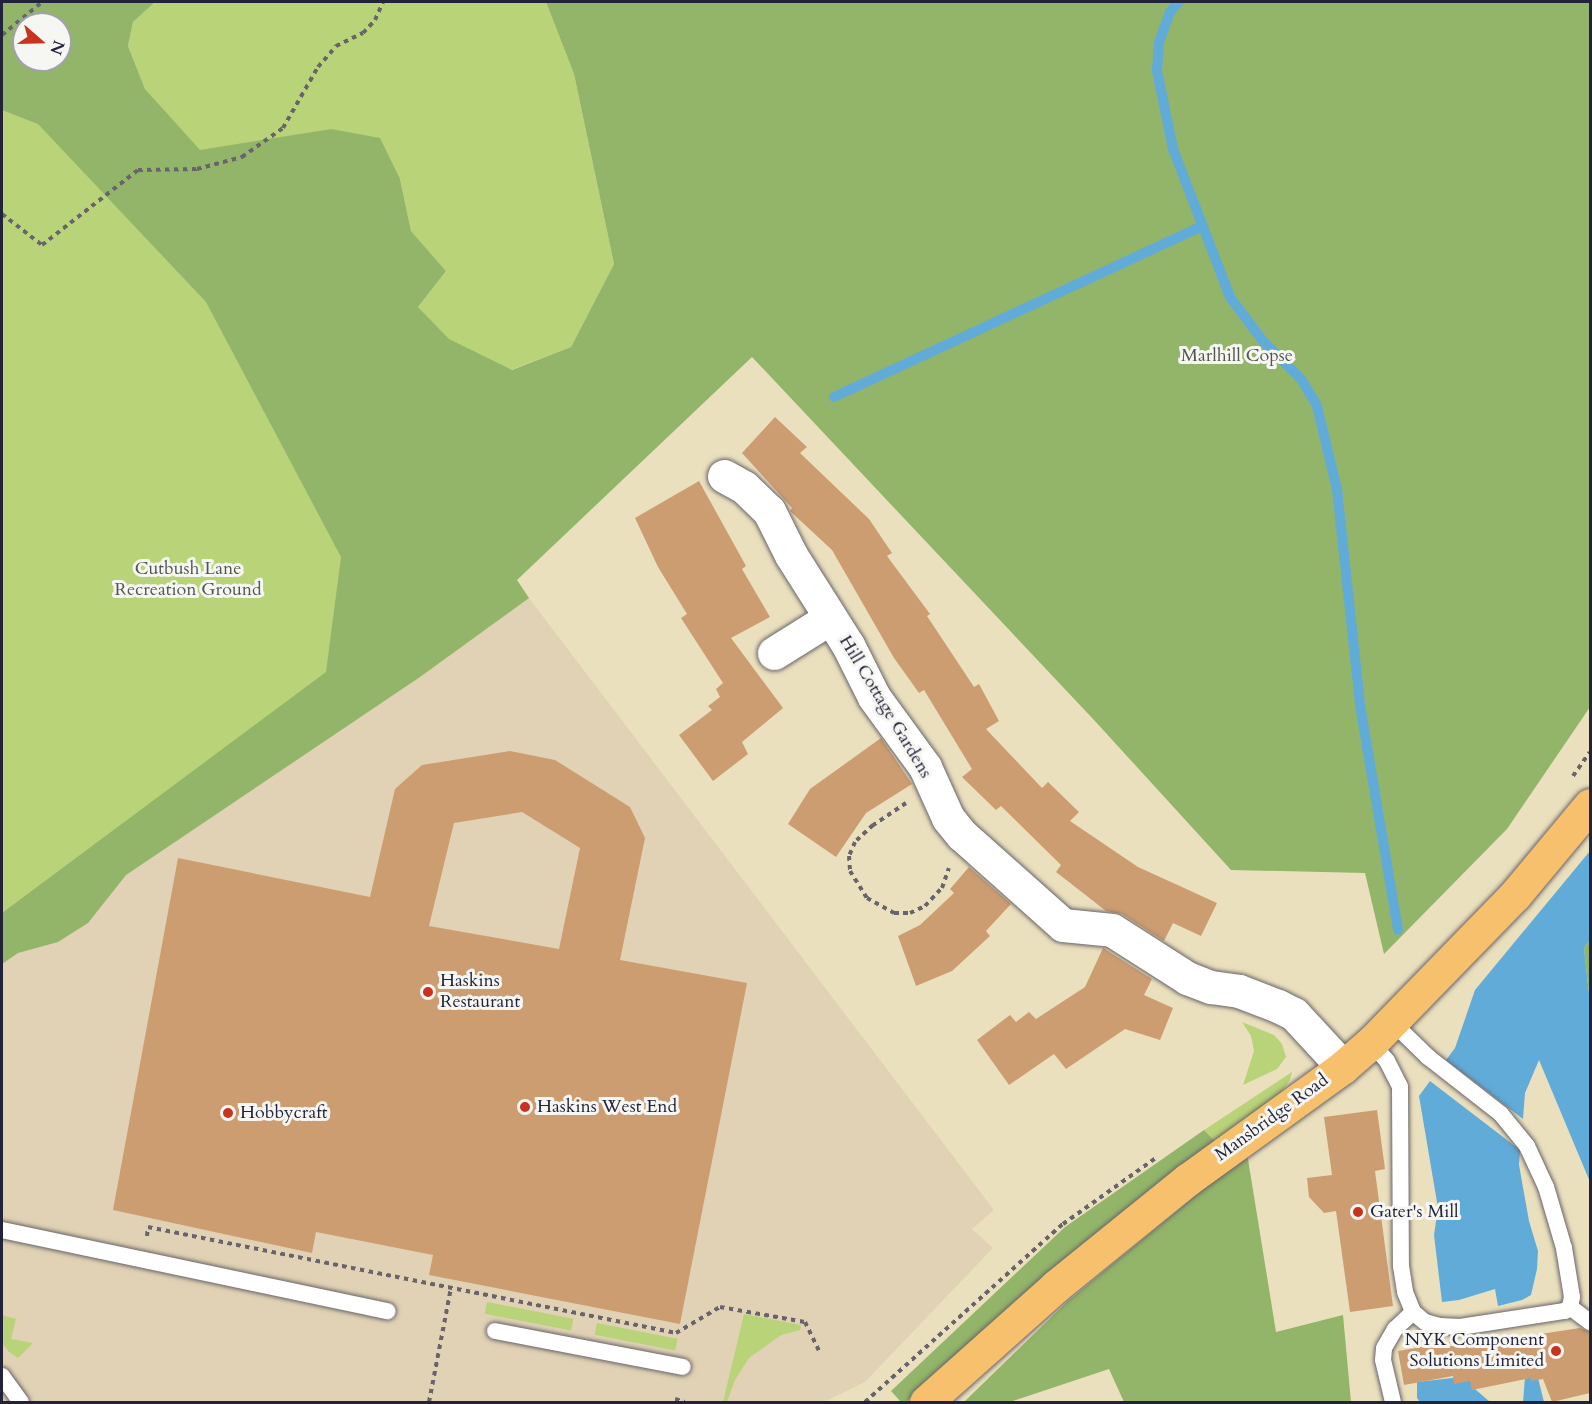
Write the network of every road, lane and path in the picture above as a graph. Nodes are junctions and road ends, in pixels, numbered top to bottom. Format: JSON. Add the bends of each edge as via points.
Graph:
{"nodes":[{"id":1,"x":42,"y":2,"type":"edge"},
{"id":2,"x":383,"y":2,"type":"edge"},
{"id":3,"x":2,"y":35,"type":"edge"},
{"id":4,"x":2,"y":214,"type":"edge"},
{"id":5,"x":724,"y":476,"type":"dead end"},
{"id":6,"x":830,"y":618,"type":"junction"},
{"id":7,"x":774,"y":653,"type":"dead end"},
{"id":8,"x":933,"y":788,"type":"junction"},
{"id":9,"x":1590,"y":805,"type":"edge"},
{"id":10,"x":950,"y":864,"type":"dead end"},
{"id":11,"x":1382,"y":1032,"type":"junction"},
{"id":12,"x":1343,"y":1067,"type":"junction"},
{"id":13,"x":147,"y":1227,"type":"dead end"},
{"id":14,"x":2,"y":1230,"type":"edge"},
{"id":15,"x":451,"y":1288,"type":"junction"},
{"id":16,"x":1570,"y":1307,"type":"junction"},
{"id":17,"x":388,"y":1311,"type":"dead end"},
{"id":18,"x":1413,"y":1312,"type":"junction"},
{"id":19,"x":1590,"y":1322,"type":"edge"},
{"id":20,"x":495,"y":1331,"type":"dead end"},
{"id":21,"x":820,"y":1353,"type":"dead end"},
{"id":22,"x":683,"y":1367,"type":"dead end"},
{"id":23,"x":2,"y":1376,"type":"edge"},
{"id":24,"x":675,"y":1400,"type":"dead end"},
{"id":25,"x":21,"y":1402,"type":"edge"},
{"id":26,"x":429,"y":1402,"type":"edge"},
{"id":27,"x":685,"y":1402,"type":"edge"},
{"id":28,"x":926,"y":1402,"type":"edge"},
{"id":29,"x":1393,"y":1402,"type":"edge"}],
"edges":[{"from":1,"to":3,"type":"path"},
{"from":2,"to":4,"type":"path","via":[[375,20],[363,33],[336,46],[318,67],[283,128],[242,157],[197,169],[138,170],[42,245]]},
{"from":5,"to":6,"type":"street","name":"Hill Cottage Gardens","via":[[769,511]]},
{"from":6,"to":7,"type":"street","name":"Hill Cottage Gardens"},
{"from":6,"to":8,"type":"street","name":"Hill Cottage Gardens","via":[[874,697],[925,767]]},
{"from":8,"to":10,"type":"path","via":[[894,810],[855,842],[849,856],[850,871],[867,898],[894,913],[910,913],[925,906],[942,888]]},
{"from":8,"to":12,"type":"street","name":"Hill Cottage Gardens","via":[[962,835],[1063,925],[1112,930],[1187,978],[1278,1006],[1293,1014]]},
{"from":9,"to":11,"type":"main road","name":"Mansbridge Road","via":[[1515,895]]},
{"from":11,"to":12,"type":"main road","name":"Mansbridge Road"},
{"from":11,"to":16,"type":"lane","via":[[1428,1058],[1501,1114],[1527,1146],[1546,1188],[1564,1248],[1572,1297]]},
{"from":11,"to":18,"type":"lane","via":[[1387,1061],[1400,1087],[1401,1266]]},
{"from":12,"to":28,"type":"main road","name":"Mansbridge Road","via":[[1187,1180],[1056,1286]]},
{"from":13,"to":15,"type":"path"},
{"from":14,"to":17,"type":"lane"},
{"from":15,"to":21,"type":"path","via":[[676,1333],[720,1307],[731,1308],[805,1322]]},
{"from":15,"to":26,"type":"path"},
{"from":16,"to":18,"type":"lane","via":[[1561,1312],[1460,1327],[1425,1322]]},
{"from":16,"to":19,"type":"lane"},
{"from":18,"to":29,"type":"lane","via":[[1395,1329],[1384,1348]]},
{"from":20,"to":22,"type":"lane"},
{"from":23,"to":25,"type":"lane"},
{"from":24,"to":27,"type":"path"}]}
